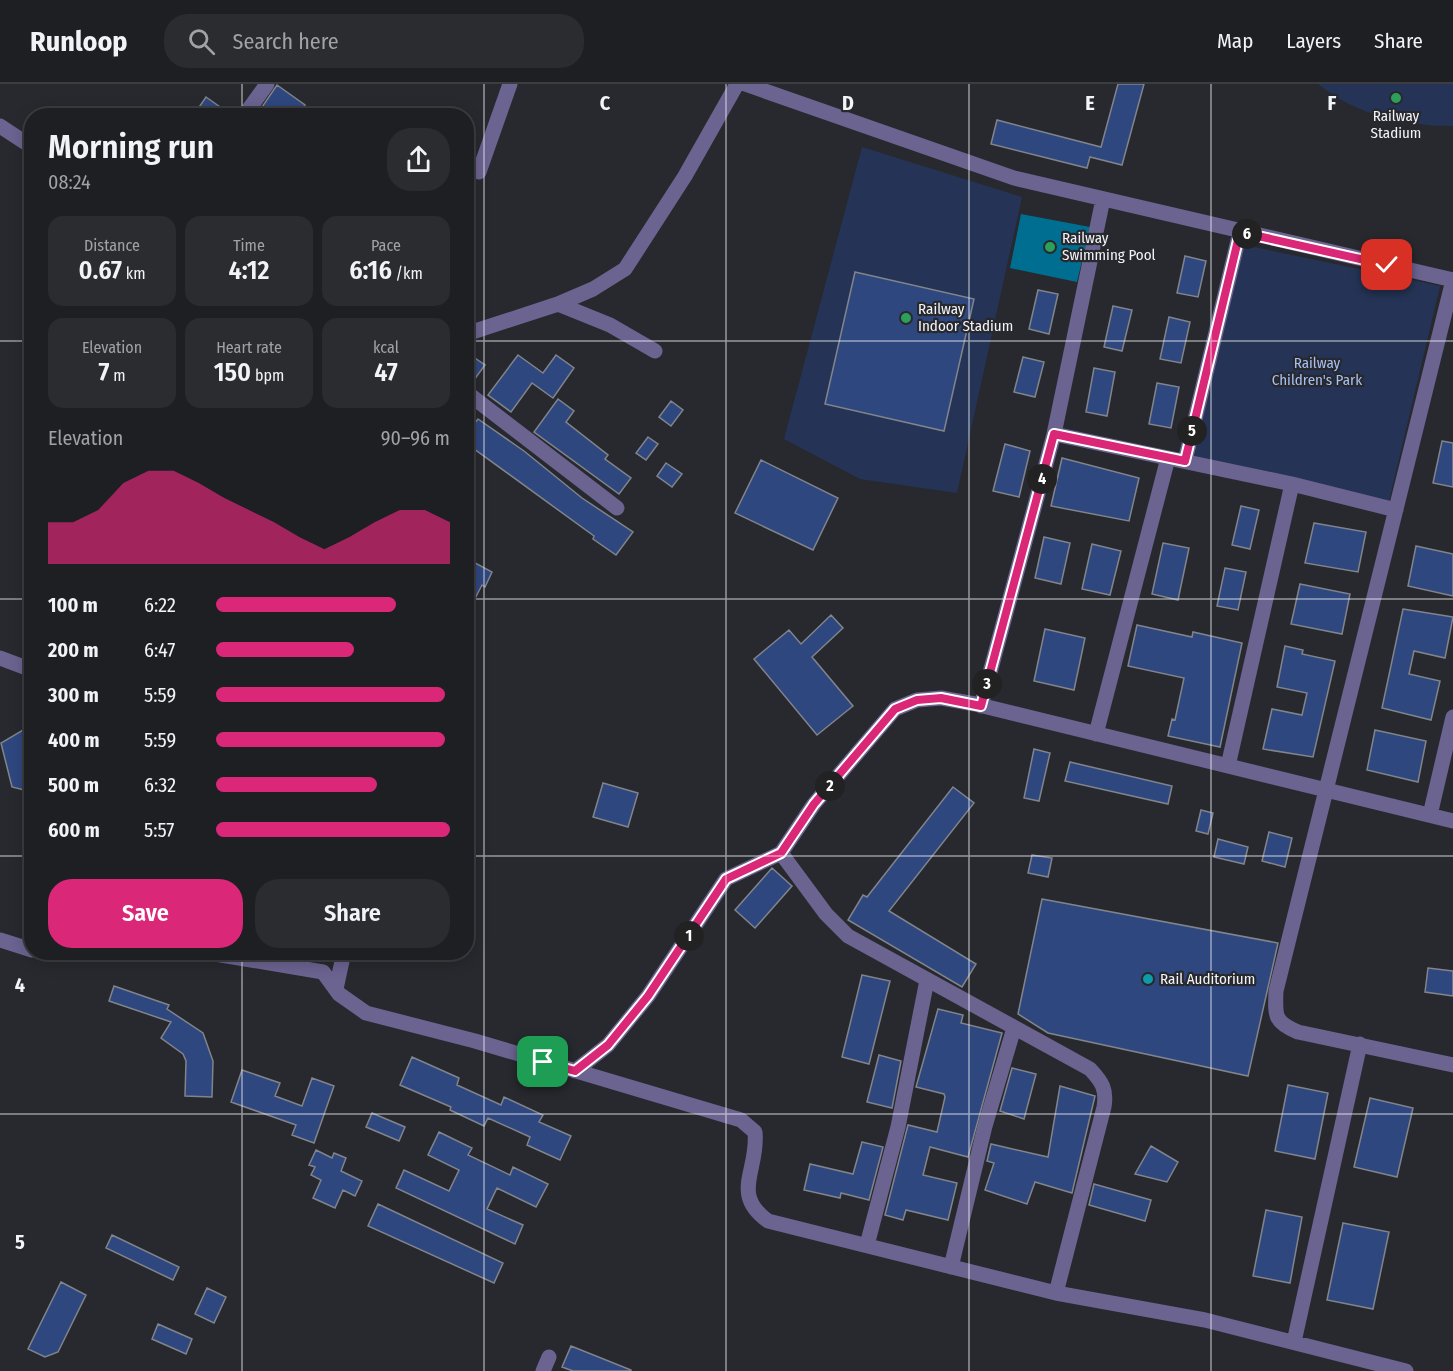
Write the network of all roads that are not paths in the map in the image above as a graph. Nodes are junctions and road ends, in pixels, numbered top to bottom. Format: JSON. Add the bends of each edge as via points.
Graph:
{"nodes":[{"id":1,"x":267,"y":84,"type":"edge"},
{"id":2,"x":510,"y":84,"type":"edge"},
{"id":3,"x":737,"y":84,"type":"edge"},
{"id":4,"x":745,"y":84,"type":"edge"},
{"id":5,"x":250,"y":108,"type":"edge"},
{"id":6,"x":0,"y":126,"type":"edge"},
{"id":7,"x":24,"y":142,"type":"edge"},
{"id":8,"x":474,"y":171,"type":"edge"},
{"id":9,"x":1103,"y":199,"type":"junction"},
{"id":10,"x":1240,"y":232,"type":"junction"},
{"id":11,"x":1453,"y":280,"type":"edge"},
{"id":12,"x":558,"y":304,"type":"junction"},
{"id":13,"x":474,"y":331,"type":"edge"},
{"id":14,"x":655,"y":351,"type":"dead end"},
{"id":15,"x":474,"y":398,"type":"edge"},
{"id":16,"x":1054,"y":434,"type":"junction"},
{"id":17,"x":1168,"y":458,"type":"junction"},
{"id":18,"x":1185,"y":461,"type":"junction"},
{"id":19,"x":1292,"y":484,"type":"junction"},
{"id":20,"x":617,"y":508,"type":"dead end"},
{"id":21,"x":1396,"y":510,"type":"junction"},
{"id":22,"x":0,"y":658,"type":"edge"},
{"id":23,"x":24,"y":667,"type":"edge"},
{"id":24,"x":981,"y":706,"type":"junction"},
{"id":25,"x":1453,"y":717,"type":"edge"},
{"id":26,"x":1096,"y":734,"type":"junction"},
{"id":27,"x":1228,"y":766,"type":"junction"},
{"id":28,"x":1327,"y":790,"type":"junction"},
{"id":29,"x":1430,"y":815,"type":"junction"},
{"id":30,"x":1453,"y":821,"type":"edge"},
{"id":31,"x":781,"y":853,"type":"junction"},
{"id":32,"x":0,"y":940,"type":"edge"},
{"id":33,"x":24,"y":948,"type":"edge"},
{"id":34,"x":250,"y":960,"type":"edge"},
{"id":35,"x":342,"y":960,"type":"edge"},
{"id":36,"x":927,"y":980,"type":"junction"},
{"id":37,"x":336,"y":989,"type":"junction"},
{"id":38,"x":1014,"y":1028,"type":"junction"},
{"id":39,"x":1360,"y":1044,"type":"junction"},
{"id":40,"x":1453,"y":1065,"type":"edge"},
{"id":41,"x":575,"y":1071,"type":"junction"},
{"id":42,"x":867,"y":1245,"type":"junction"},
{"id":43,"x":951,"y":1267,"type":"junction"},
{"id":44,"x":1056,"y":1293,"type":"junction"},
{"id":45,"x":1294,"y":1342,"type":"junction"},
{"id":46,"x":1406,"y":1371,"type":"edge"}],
"edges":[{"from":1,"to":5,"type":"street"},
{"from":2,"to":8,"type":"street","via":[[479,172]]},
{"from":3,"to":12,"type":"street","via":[[686,176],[625,269]]},
{"from":4,"to":9,"type":"street","via":[[1014,178]]},
{"from":6,"to":7,"type":"street"},
{"from":9,"to":10,"type":"street"},
{"from":9,"to":16,"type":"street"},
{"from":10,"to":11,"type":"street"},
{"from":10,"to":18,"type":"street"},
{"from":11,"to":21,"type":"street"},
{"from":12,"to":13,"type":"street"},
{"from":12,"to":14,"type":"street","via":[[610,325]]},
{"from":15,"to":20,"type":"street"},
{"from":16,"to":17,"type":"street"},
{"from":16,"to":24,"type":"street"},
{"from":17,"to":18,"type":"street"},
{"from":17,"to":26,"type":"street"},
{"from":18,"to":19,"type":"street"},
{"from":19,"to":21,"type":"street"},
{"from":19,"to":27,"type":"street"},
{"from":21,"to":28,"type":"street"},
{"from":22,"to":23,"type":"street"},
{"from":24,"to":26,"type":"street"},
{"from":24,"to":31,"type":"street","via":[[941,698],[917,700],[895,709],[814,804]]},
{"from":25,"to":29,"type":"street"},
{"from":26,"to":27,"type":"street"},
{"from":27,"to":28,"type":"street"},
{"from":28,"to":29,"type":"street"},
{"from":28,"to":39,"type":"street","via":[[1276,992],[1275,1014],[1283,1026],[1298,1032]]},
{"from":29,"to":30,"type":"street"},
{"from":31,"to":36,"type":"street","via":[[826,914],[848,936]]},
{"from":31,"to":41,"type":"street","via":[[726,879],[648,996],[608,1045]]},
{"from":32,"to":33,"type":"street"},
{"from":34,"to":37,"type":"street","via":[[323,972]]},
{"from":35,"to":37,"type":"street"},
{"from":36,"to":38,"type":"street"},
{"from":36,"to":42,"type":"street","via":[[898,1127]]},
{"from":37,"to":41,"type":"street","via":[[366,1013]]},
{"from":38,"to":43,"type":"street","via":[[985,1126]]},
{"from":38,"to":44,"type":"street","via":[[1090,1070],[1102,1082],[1106,1094]]},
{"from":39,"to":40,"type":"street"},
{"from":39,"to":45,"type":"street"},
{"from":41,"to":42,"type":"street","via":[[741,1120],[755,1132],[757,1150],[746,1193],[753,1210],[768,1221]]},
{"from":42,"to":43,"type":"street"},
{"from":43,"to":44,"type":"street"},
{"from":44,"to":45,"type":"street","via":[[1205,1320]]},
{"from":45,"to":46,"type":"street"}]}
